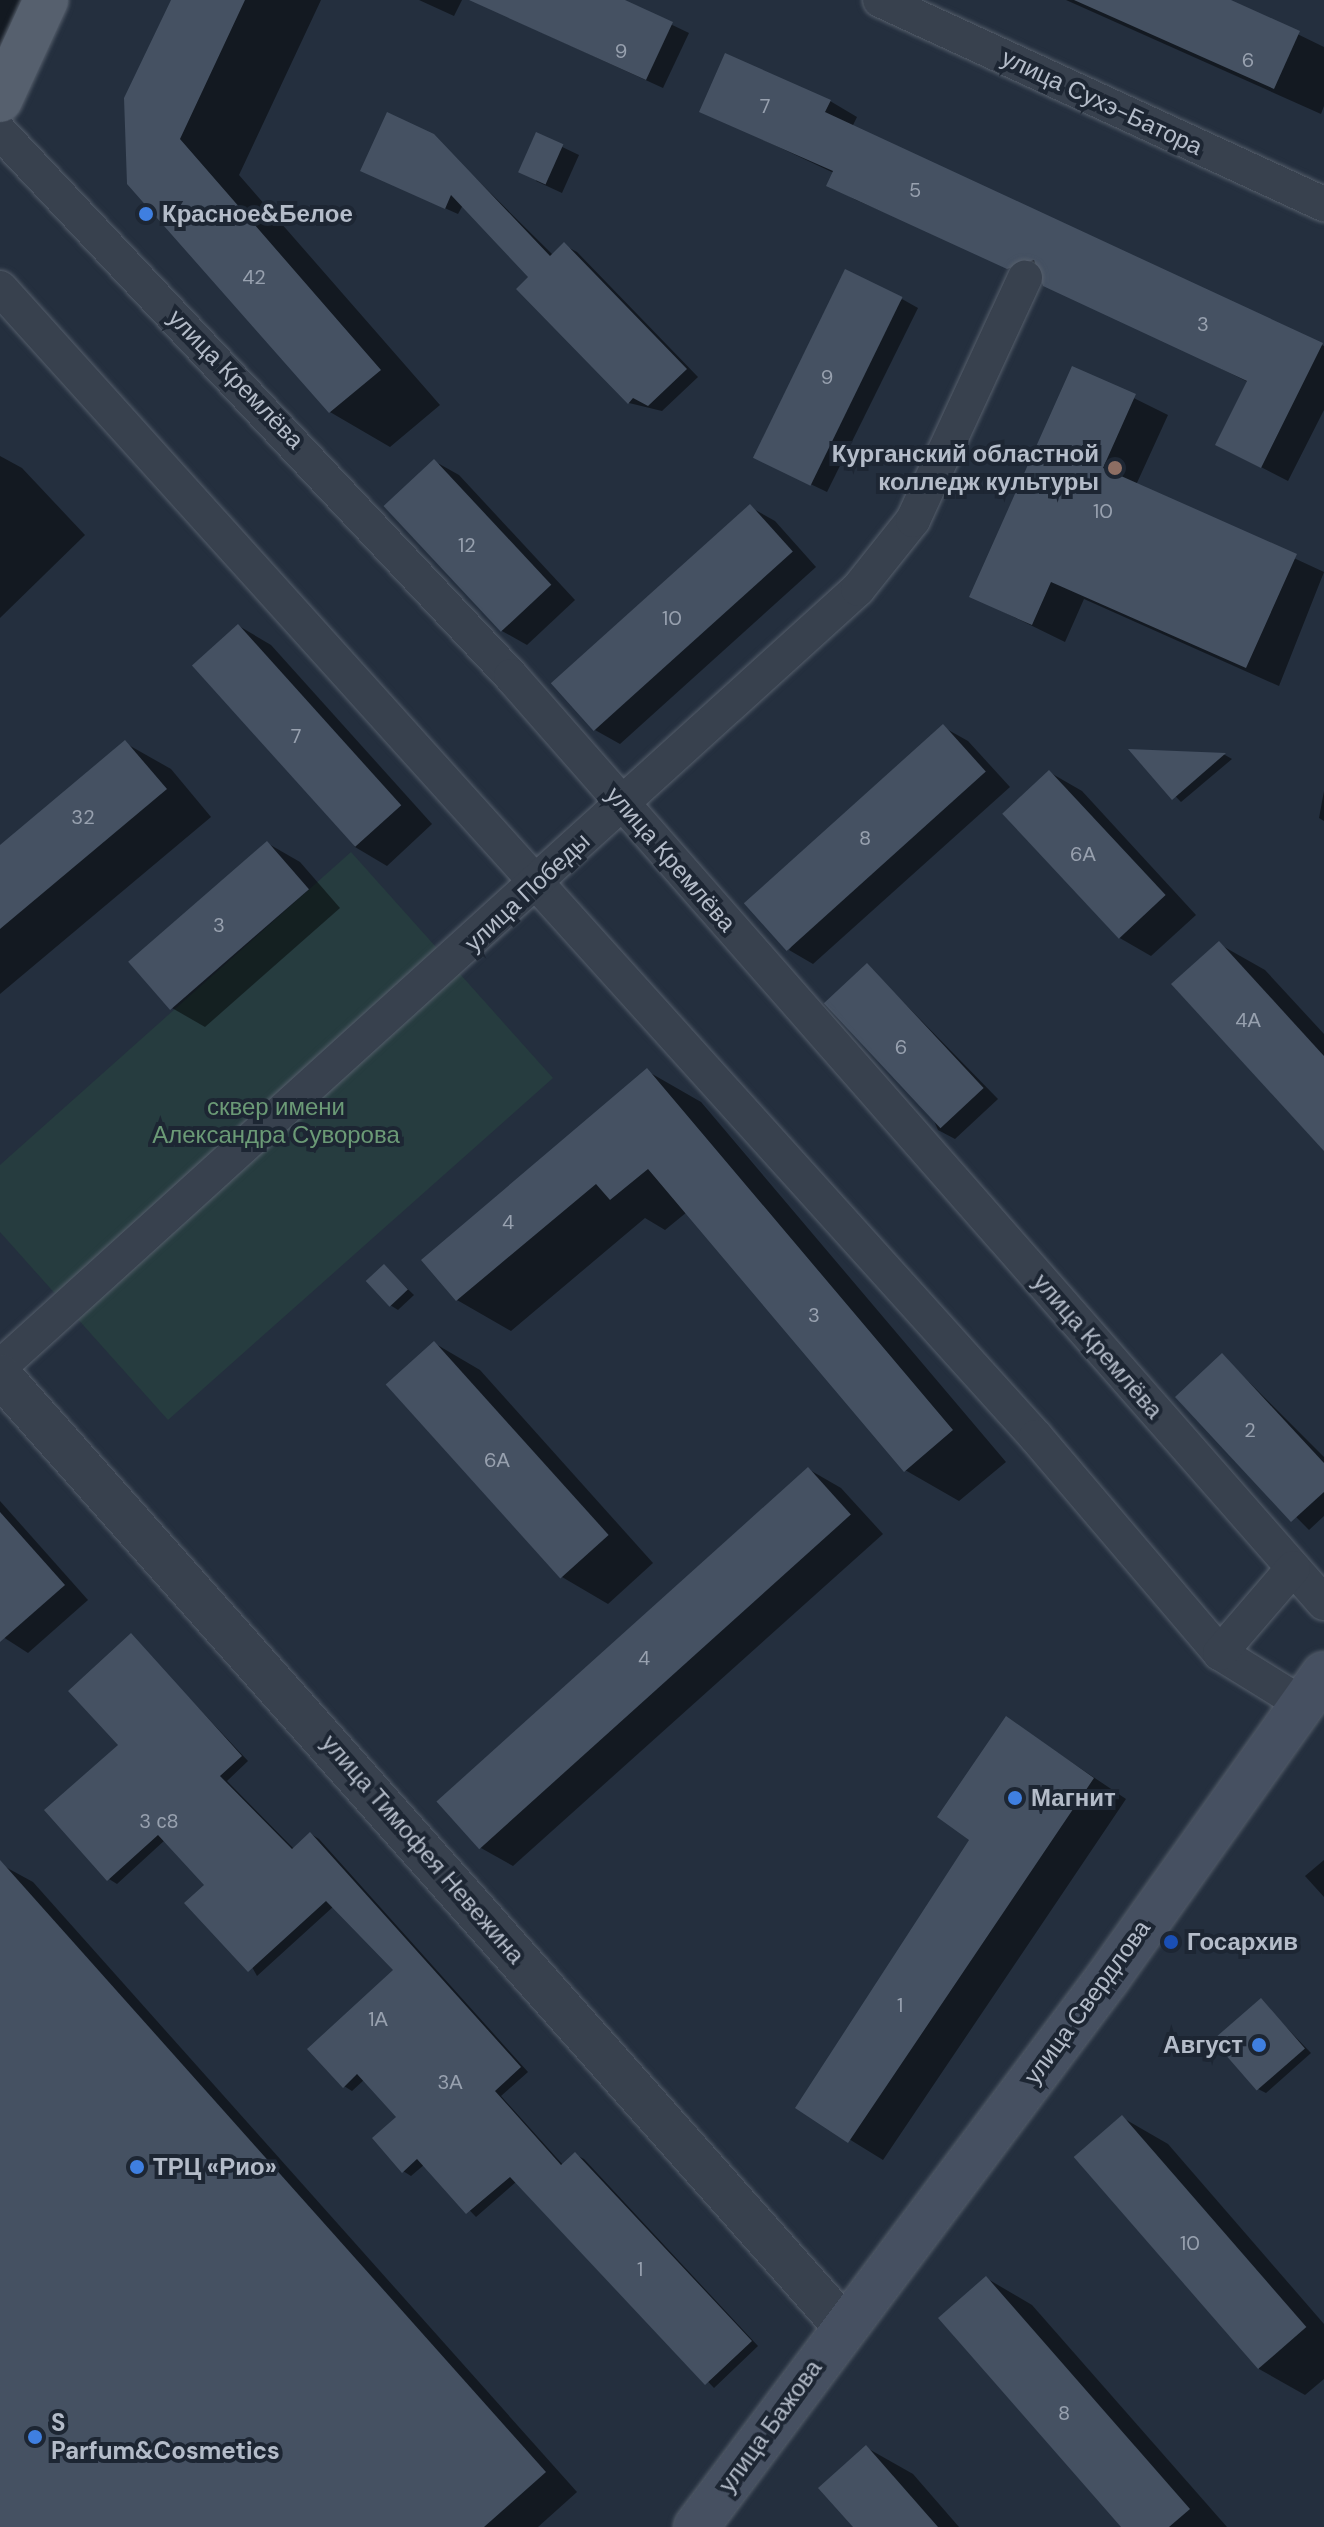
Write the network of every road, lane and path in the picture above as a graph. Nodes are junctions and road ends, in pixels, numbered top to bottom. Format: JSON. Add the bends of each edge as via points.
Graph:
{"nodes":[{"id":1,"x":46,"y":0,"type":"edge"},
{"id":2,"x":880,"y":0,"type":"edge"},
{"id":3,"x":0,"y":100,"type":"edge"},
{"id":4,"x":0,"y":132,"type":"edge"},
{"id":5,"x":1324,"y":204,"type":"edge"},
{"id":6,"x":1025,"y":278,"type":"dead end"},
{"id":7,"x":0,"y":288,"type":"edge"},
{"id":8,"x":624,"y":804,"type":"junction"},
{"id":9,"x":533,"y":884,"type":"junction"},
{"id":10,"x":0,"y":1367,"type":"edge"},
{"id":11,"x":0,"y":1375,"type":"edge"},
{"id":12,"x":1293,"y":1568,"type":"junction"},
{"id":13,"x":1324,"y":1603,"type":"edge"},
{"id":14,"x":1220,"y":1653,"type":"junction"},
{"id":15,"x":1314,"y":1690,"type":"edge"},
{"id":16,"x":843,"y":2325,"type":"junction"},
{"id":17,"x":696,"y":2527,"type":"edge"}],
"edges":[{"from":1,"to":3,"type":"main road"},
{"from":2,"to":5,"type":"street","name":"улица Сухэ-Батора"},
{"from":4,"to":8,"type":"street","name":"улица Кремлёва","via":[[314,461]]},
{"from":6,"to":8,"type":"street","name":"улица Победы","via":[[913,520],[858,589]]},
{"from":7,"to":9,"type":"street"},
{"from":8,"to":9,"type":"street","name":"улица Победы"},
{"from":8,"to":12,"type":"street","name":"улица Кремлёва"},
{"from":9,"to":10,"type":"street","name":"улица Победы"},
{"from":9,"to":14,"type":"street","via":[[1036,1437]]},
{"from":11,"to":16,"type":"street","name":"улица Тимофея Невежина"},
{"from":12,"to":13,"type":"street","name":"улица Кремлёва"},
{"from":12,"to":14,"type":"street"},
{"from":14,"to":15,"type":"street"},
{"from":15,"to":16,"type":"main road","name":"улица Свердлова"},
{"from":16,"to":17,"type":"main road","name":"улица Бажова"}]}
